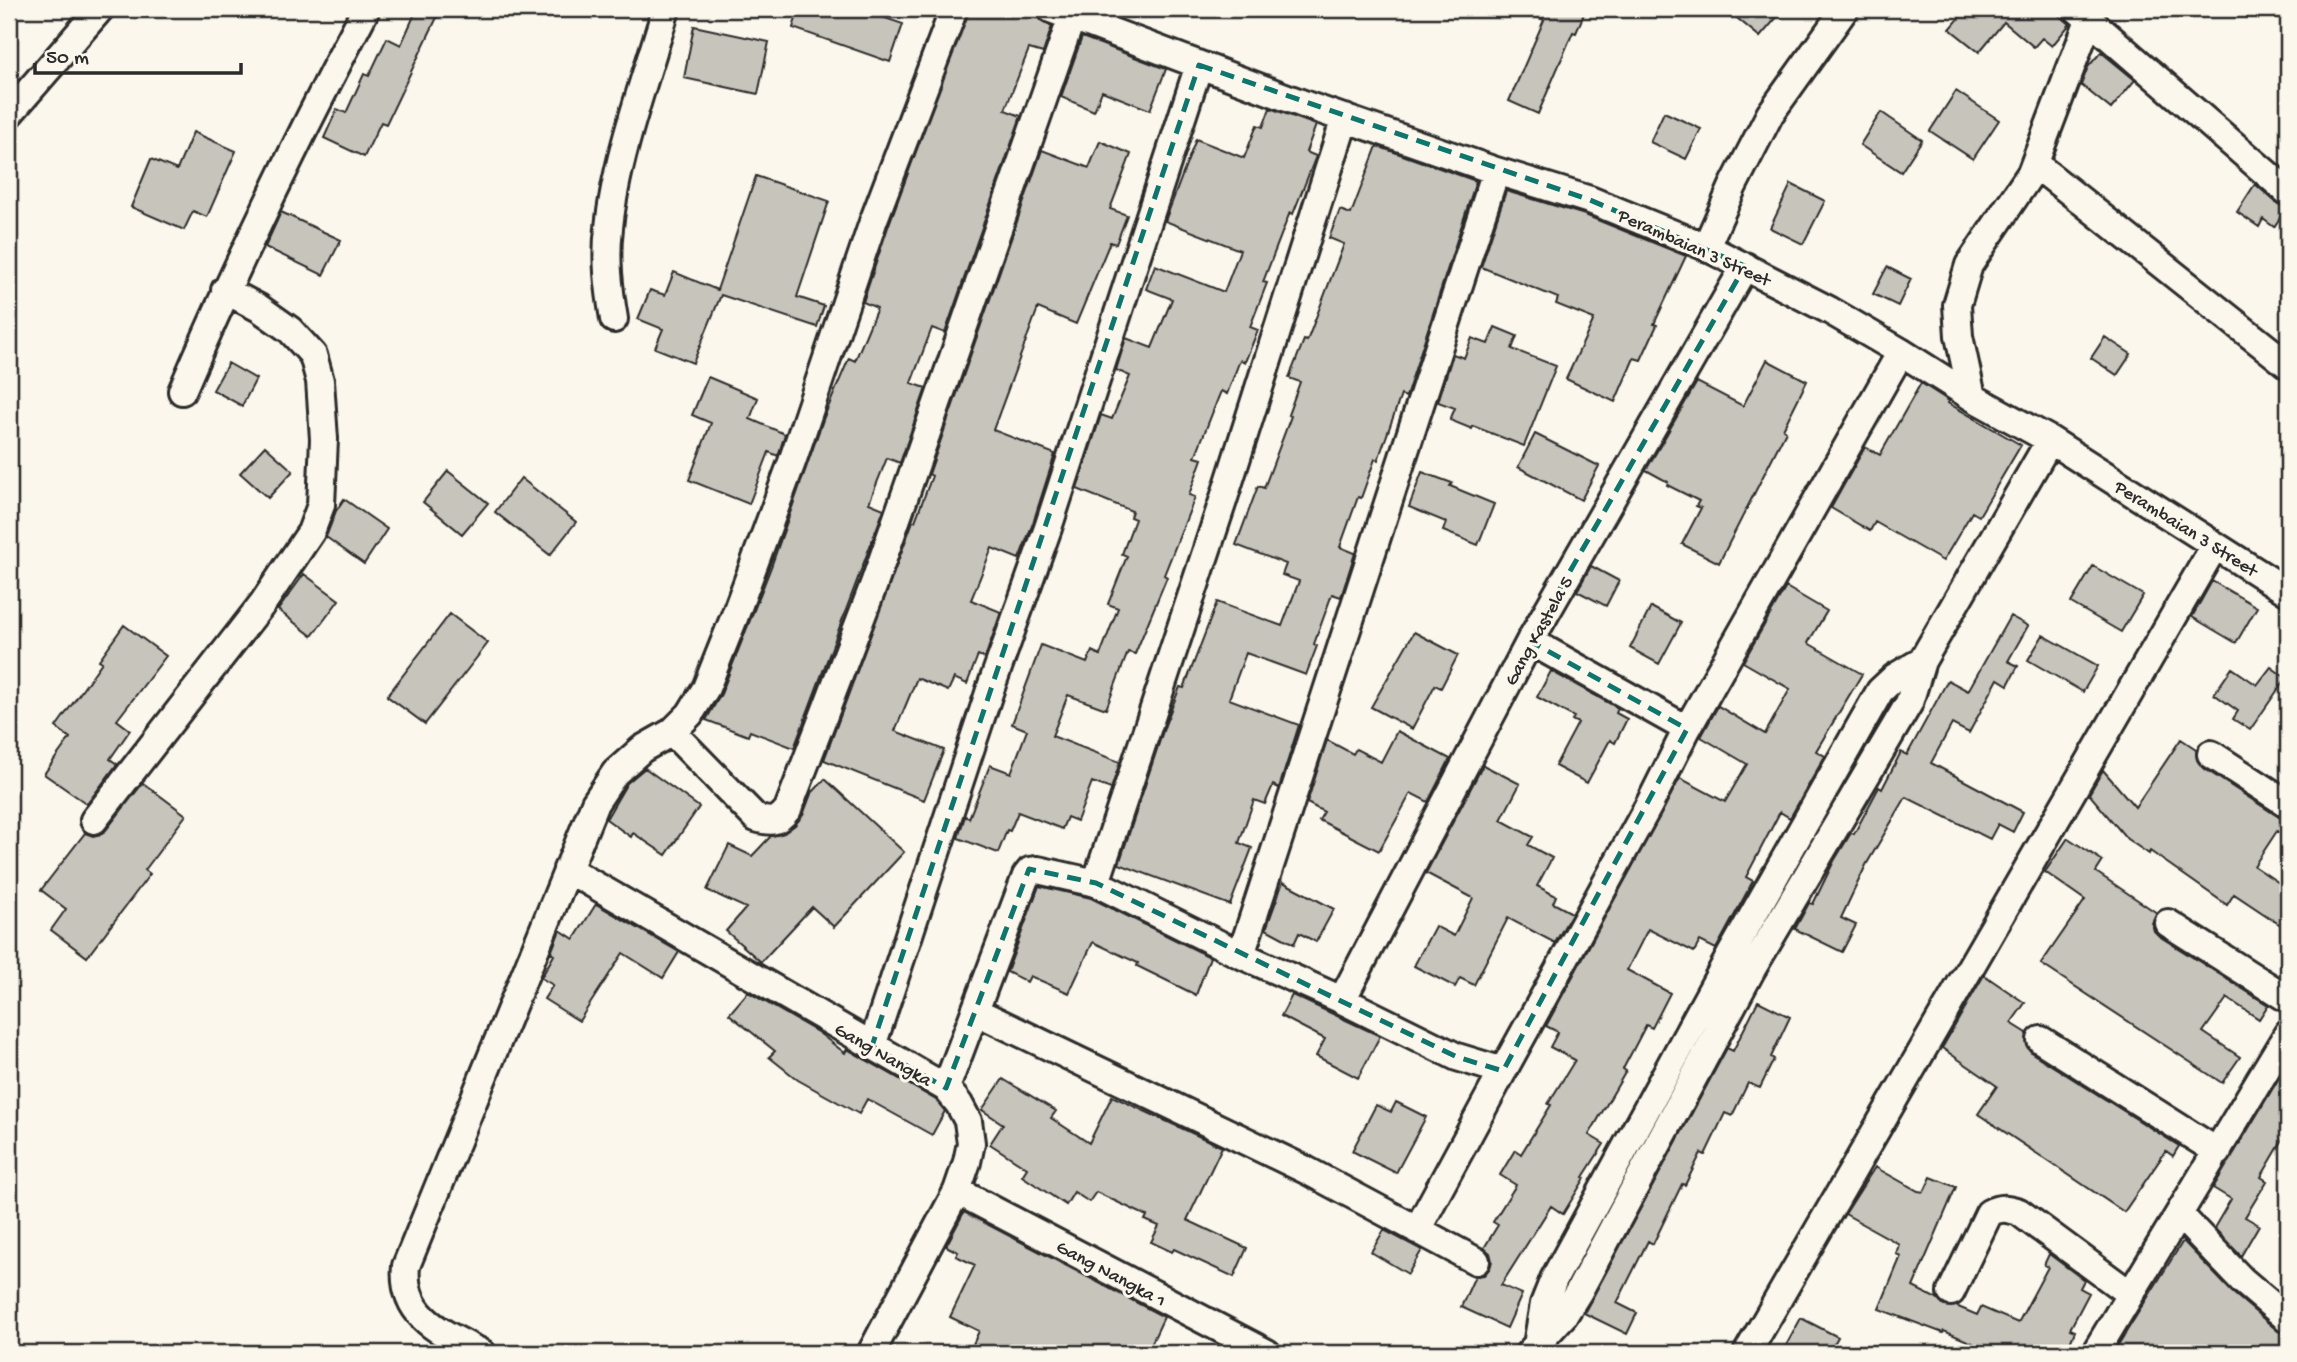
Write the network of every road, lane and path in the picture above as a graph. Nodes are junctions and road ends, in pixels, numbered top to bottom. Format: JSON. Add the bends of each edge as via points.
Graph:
{"nodes":[{"id":1,"x":100,"y":9,"type":"edge"},
{"id":2,"x":366,"y":9,"type":"edge"},
{"id":3,"x":666,"y":9,"type":"edge"},
{"id":4,"x":954,"y":9,"type":"edge"},
{"id":5,"x":1845,"y":9,"type":"edge"},
{"id":6,"x":1062,"y":13,"type":"edge"},
{"id":7,"x":2083,"y":14,"type":"edge"},
{"id":8,"x":1199,"y":65,"type":"junction"},
{"id":9,"x":9,"y":114,"type":"edge"},
{"id":10,"x":1345,"y":118,"type":"junction"},
{"id":11,"x":2035,"y":164,"type":"junction"},
{"id":12,"x":1496,"y":170,"type":"junction"},
{"id":13,"x":2288,"y":192,"type":"edge"},
{"id":14,"x":1706,"y":247,"type":"junction"},
{"id":15,"x":1745,"y":266,"type":"junction"},
{"id":16,"x":225,"y":290,"type":"junction"},
{"id":17,"x":614,"y":319,"type":"dead end"},
{"id":18,"x":1901,"y":352,"type":"junction"},
{"id":19,"x":2288,"y":365,"type":"edge"},
{"id":20,"x":182,"y":391,"type":"dead end"},
{"id":21,"x":1972,"y":397,"type":"junction"},
{"id":22,"x":2050,"y":440,"type":"junction"},
{"id":23,"x":2215,"y":545,"type":"junction"},
{"id":24,"x":2284,"y":580,"type":"edge"},
{"id":25,"x":1530,"y":641,"type":"junction"},
{"id":26,"x":1687,"y":729,"type":"junction"},
{"id":27,"x":671,"y":732,"type":"junction"},
{"id":28,"x":2211,"y":754,"type":"dead end"},
{"id":29,"x":2288,"y":804,"type":"edge"},
{"id":30,"x":94,"y":820,"type":"dead end"},
{"id":31,"x":567,"y":869,"type":"junction"},
{"id":32,"x":1096,"y":883,"type":"junction"},
{"id":33,"x":2168,"y":923,"type":"dead end"},
{"id":34,"x":1241,"y":955,"type":"junction"},
{"id":35,"x":2288,"y":999,"type":"edge"},
{"id":36,"x":1342,"y":1000,"type":"junction"},
{"id":37,"x":975,"y":1011,"type":"junction"},
{"id":38,"x":2288,"y":1033,"type":"edge"},
{"id":39,"x":2041,"y":1040,"type":"dead end"},
{"id":40,"x":872,"y":1046,"type":"junction"},
{"id":41,"x":1503,"y":1071,"type":"junction"},
{"id":42,"x":946,"y":1088,"type":"junction"},
{"id":43,"x":2218,"y":1152,"type":"junction"},
{"id":44,"x":957,"y":1191,"type":"junction"},
{"id":45,"x":2179,"y":1214,"type":"junction"},
{"id":46,"x":1417,"y":1230,"type":"junction"},
{"id":47,"x":1476,"y":1261,"type":"dead end"},
{"id":48,"x":1951,"y":1292,"type":"dead end"},
{"id":49,"x":2130,"y":1294,"type":"junction"},
{"id":50,"x":2288,"y":1319,"type":"edge"},
{"id":51,"x":1533,"y":1349,"type":"edge"},
{"id":52,"x":876,"y":1352,"type":"edge"},
{"id":53,"x":482,"y":1353,"type":"edge"},
{"id":54,"x":1267,"y":1353,"type":"edge"},
{"id":55,"x":1747,"y":1353,"type":"edge"},
{"id":56,"x":2095,"y":1353,"type":"edge"}],
"edges":[{"from":1,"to":9,"type":"street"},
{"from":2,"to":16,"type":"street"},
{"from":3,"to":17,"type":"street","via":[[618,173],[608,228],[607,274]]},
{"from":4,"to":27,"type":"street","via":[[873,222],[734,618],[706,688],[690,714]]},
{"from":5,"to":14,"type":"street","via":[[1770,114]]},
{"from":6,"to":8,"type":"street","name":"Perambaian 3 Street"},
{"from":6,"to":27,"type":"street","via":[[879,571],[788,809],[774,822],[756,818]]},
{"from":7,"to":11,"type":"street"},
{"from":7,"to":13,"type":"street"},
{"from":8,"to":10,"type":"street","name":"Perambaian 3 Street"},
{"from":8,"to":40,"type":"street"},
{"from":10,"to":12,"type":"street","name":"Perambaian 3 Street"},
{"from":10,"to":32,"type":"street"},
{"from":11,"to":19,"type":"street"},
{"from":11,"to":21,"type":"street","via":[[1969,265],[1957,305]]},
{"from":12,"to":14,"type":"street","name":"Perambaian 3 Street","via":[[1590,200]]},
{"from":12,"to":34,"type":"street"},
{"from":14,"to":15,"type":"street","name":"Perambaian 3 Street"},
{"from":15,"to":18,"type":"street","name":"Perambaian 3 Street"},
{"from":15,"to":25,"type":"street","name":"Gang Kastela 5"},
{"from":16,"to":20,"type":"street"},
{"from":16,"to":30,"type":"street","via":[[290,330],[313,355],[324,439],[321,505],[311,532],[263,603]]},
{"from":18,"to":21,"type":"street","name":"Perambaian 3 Street"},
{"from":18,"to":26,"type":"street"},
{"from":21,"to":22,"type":"street","name":"Perambaian 3 Street"},
{"from":22,"to":23,"type":"street","name":"Perambaian 3 Street"},
{"from":22,"to":51,"type":"street","via":[[1922,661],[1909,703],[1742,962],[1579,1291]]},
{"from":23,"to":24,"type":"street","name":"Perambaian 3 Street"},
{"from":23,"to":55,"type":"street"},
{"from":25,"to":26,"type":"street"},
{"from":25,"to":36,"type":"street","name":"Gang Kastela 5"},
{"from":26,"to":41,"type":"street"},
{"from":27,"to":31,"type":"street","via":[[642,749],[604,786]]},
{"from":28,"to":29,"type":"street"},
{"from":31,"to":40,"type":"street","name":"Gang Nangka"},
{"from":31,"to":53,"type":"street","via":[[406,1266],[404,1282],[414,1310],[450,1337]]},
{"from":32,"to":34,"type":"street"},
{"from":32,"to":37,"type":"street","via":[[1030,871]]},
{"from":33,"to":35,"type":"street"},
{"from":34,"to":36,"type":"street"},
{"from":36,"to":41,"type":"street","via":[[1457,1057]]},
{"from":37,"to":42,"type":"street"},
{"from":37,"to":46,"type":"street","via":[[1306,1170]]},
{"from":38,"to":43,"type":"street"},
{"from":39,"to":43,"type":"street"},
{"from":40,"to":42,"type":"street","name":"Gang Nangka"},
{"from":41,"to":46,"type":"street"},
{"from":42,"to":44,"type":"street","name":"Gang Nangka","via":[[968,1121],[971,1143]]},
{"from":43,"to":45,"type":"street"},
{"from":44,"to":52,"type":"street","name":"Gang Nangka"},
{"from":44,"to":54,"type":"street","name":"Gang Nangka 1"},
{"from":45,"to":49,"type":"street"},
{"from":45,"to":50,"type":"street","via":[[2242,1280]]},
{"from":46,"to":47,"type":"street"},
{"from":48,"to":49,"type":"street","via":[[1989,1213],[2008,1208]]},
{"from":49,"to":56,"type":"street"}]}
